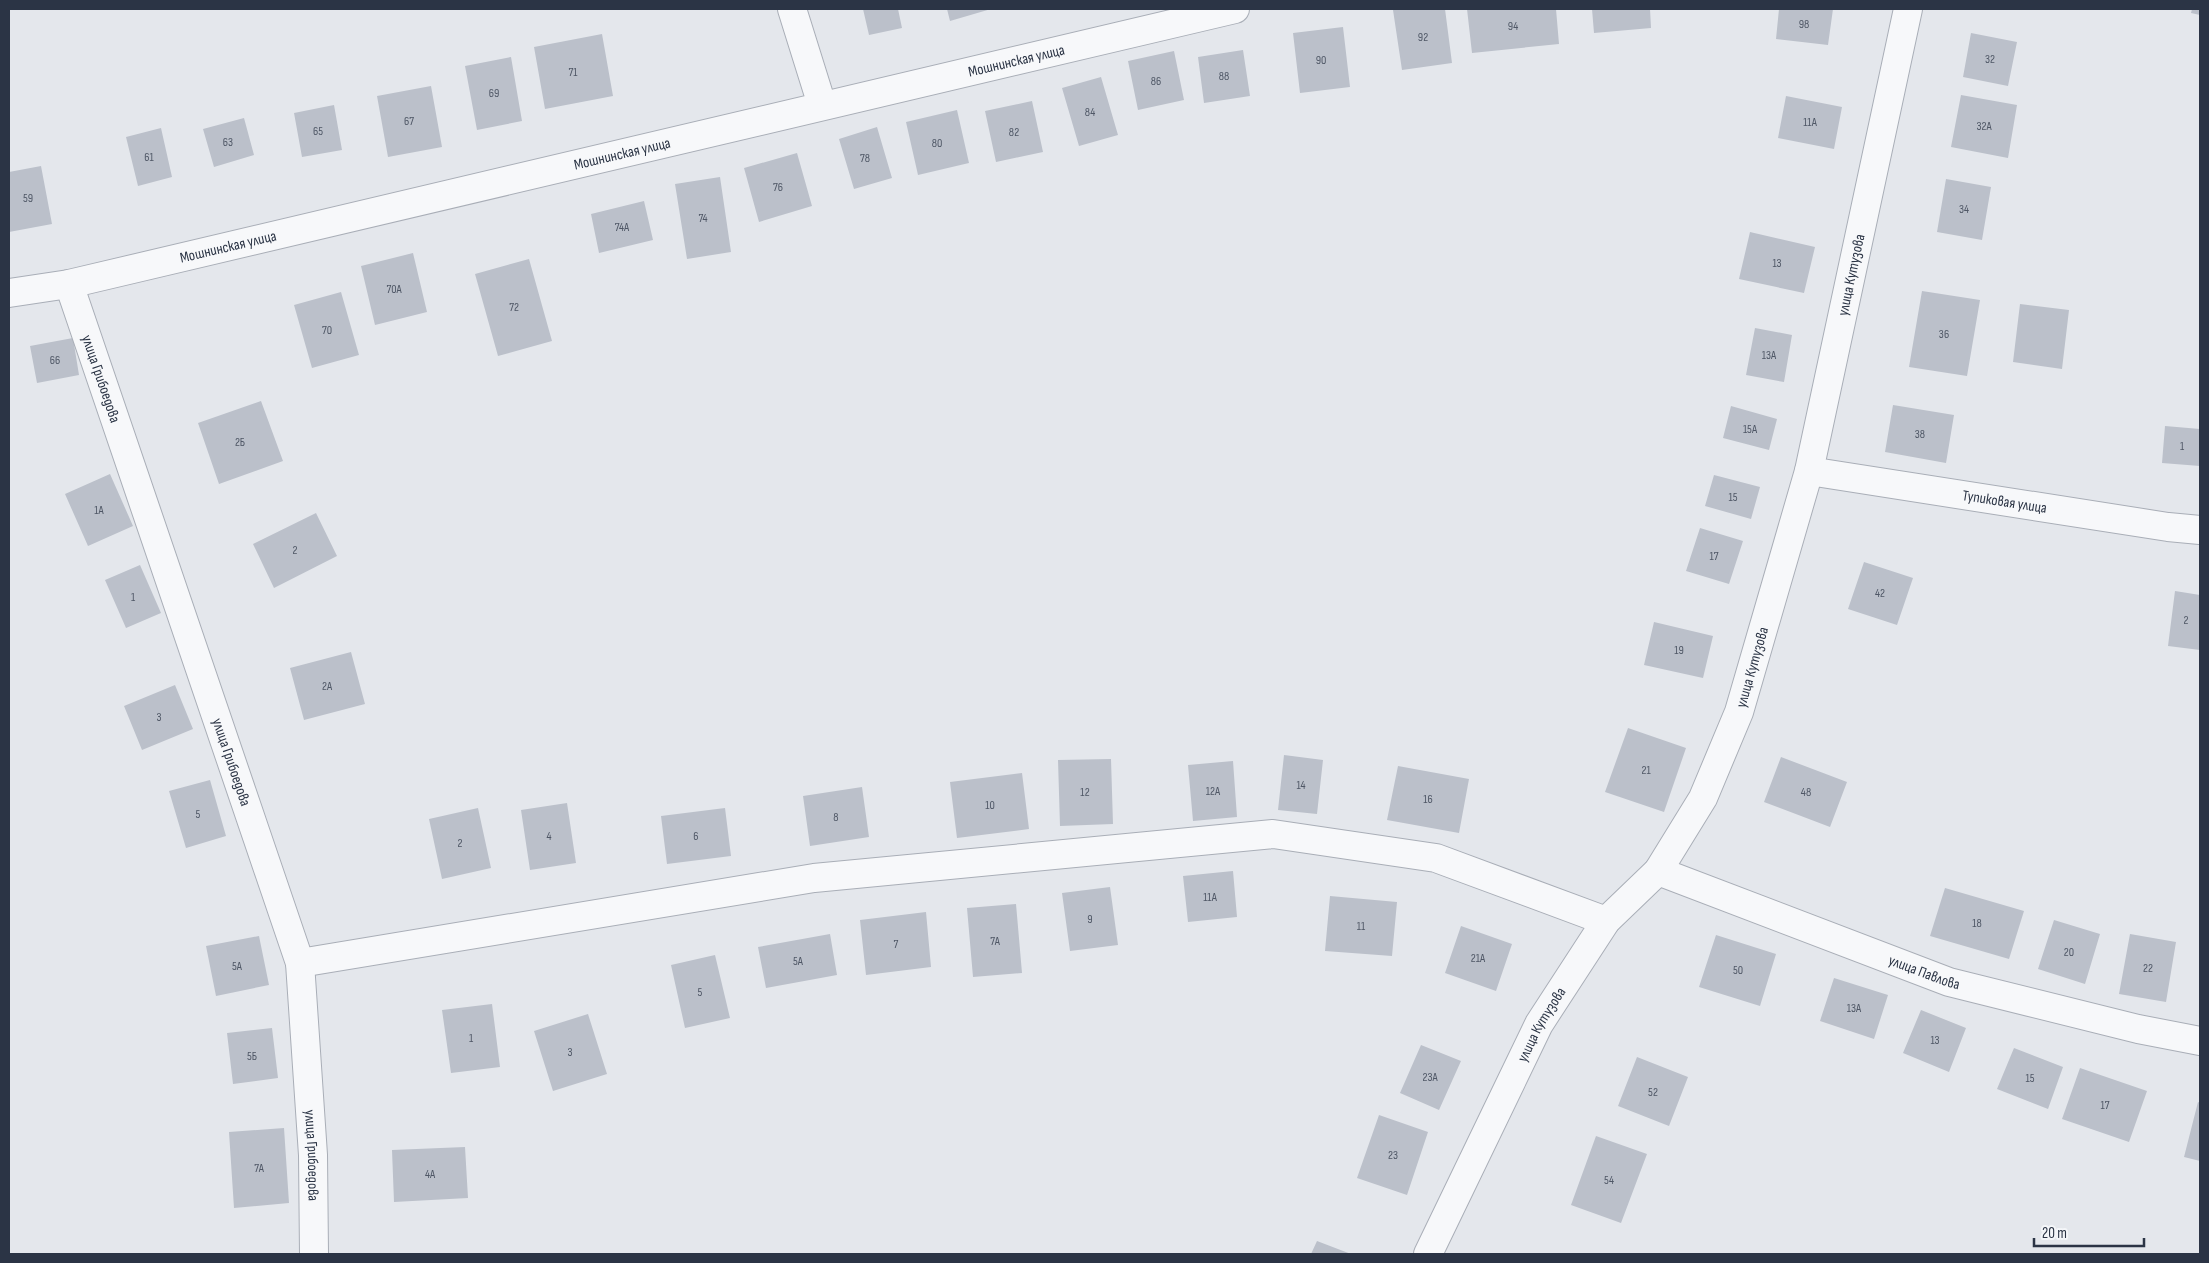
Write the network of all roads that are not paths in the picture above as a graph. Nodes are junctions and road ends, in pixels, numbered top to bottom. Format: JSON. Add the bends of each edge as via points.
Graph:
{"nodes":[{"id":1,"x":792,"y":9,"type":"edge"},
{"id":2,"x":1235,"y":9,"type":"edge"},
{"id":3,"x":1908,"y":9,"type":"edge"},
{"id":4,"x":822,"y":105,"type":"junction"},
{"id":5,"x":69,"y":284,"type":"junction"},
{"id":6,"x":9,"y":293,"type":"edge"},
{"id":7,"x":1809,"y":471,"type":"junction"},
{"id":8,"x":2200,"y":530,"type":"edge"},
{"id":9,"x":1658,"y":871,"type":"junction"},
{"id":10,"x":1606,"y":921,"type":"junction"},
{"id":11,"x":300,"y":963,"type":"junction"},
{"id":12,"x":2200,"y":1041,"type":"edge"},
{"id":13,"x":314,"y":1254,"type":"edge"},
{"id":14,"x":1428,"y":1254,"type":"edge"}],
"edges":[{"from":1,"to":4,"type":"street"},
{"from":2,"to":4,"type":"street","name":"Мошнинская улица"},
{"from":3,"to":7,"type":"street","name":"улица Кутузова"},
{"from":4,"to":5,"type":"street","name":"Мошнинская улица"},
{"from":5,"to":6,"type":"street","name":"Мошнинская улица"},
{"from":5,"to":11,"type":"street","name":"улица Грибоедова"},
{"from":7,"to":8,"type":"street","name":"Тупиковая улица"},
{"from":7,"to":9,"type":"street","name":"улица Кутузова","via":[[1740,712],[1703,798]]},
{"from":9,"to":10,"type":"street","name":"улица Кутузова"},
{"from":9,"to":12,"type":"street","name":"улица Павлова","via":[[1949,982],[2138,1029]]},
{"from":10,"to":11,"type":"street","via":[[1436,858],[1272,834],[814,878]]},
{"from":10,"to":14,"type":"street","name":"улица Кутузова","via":[[1539,1024]]},
{"from":11,"to":13,"type":"street","name":"улица Грибоедова","via":[[313,1155]]}]}
